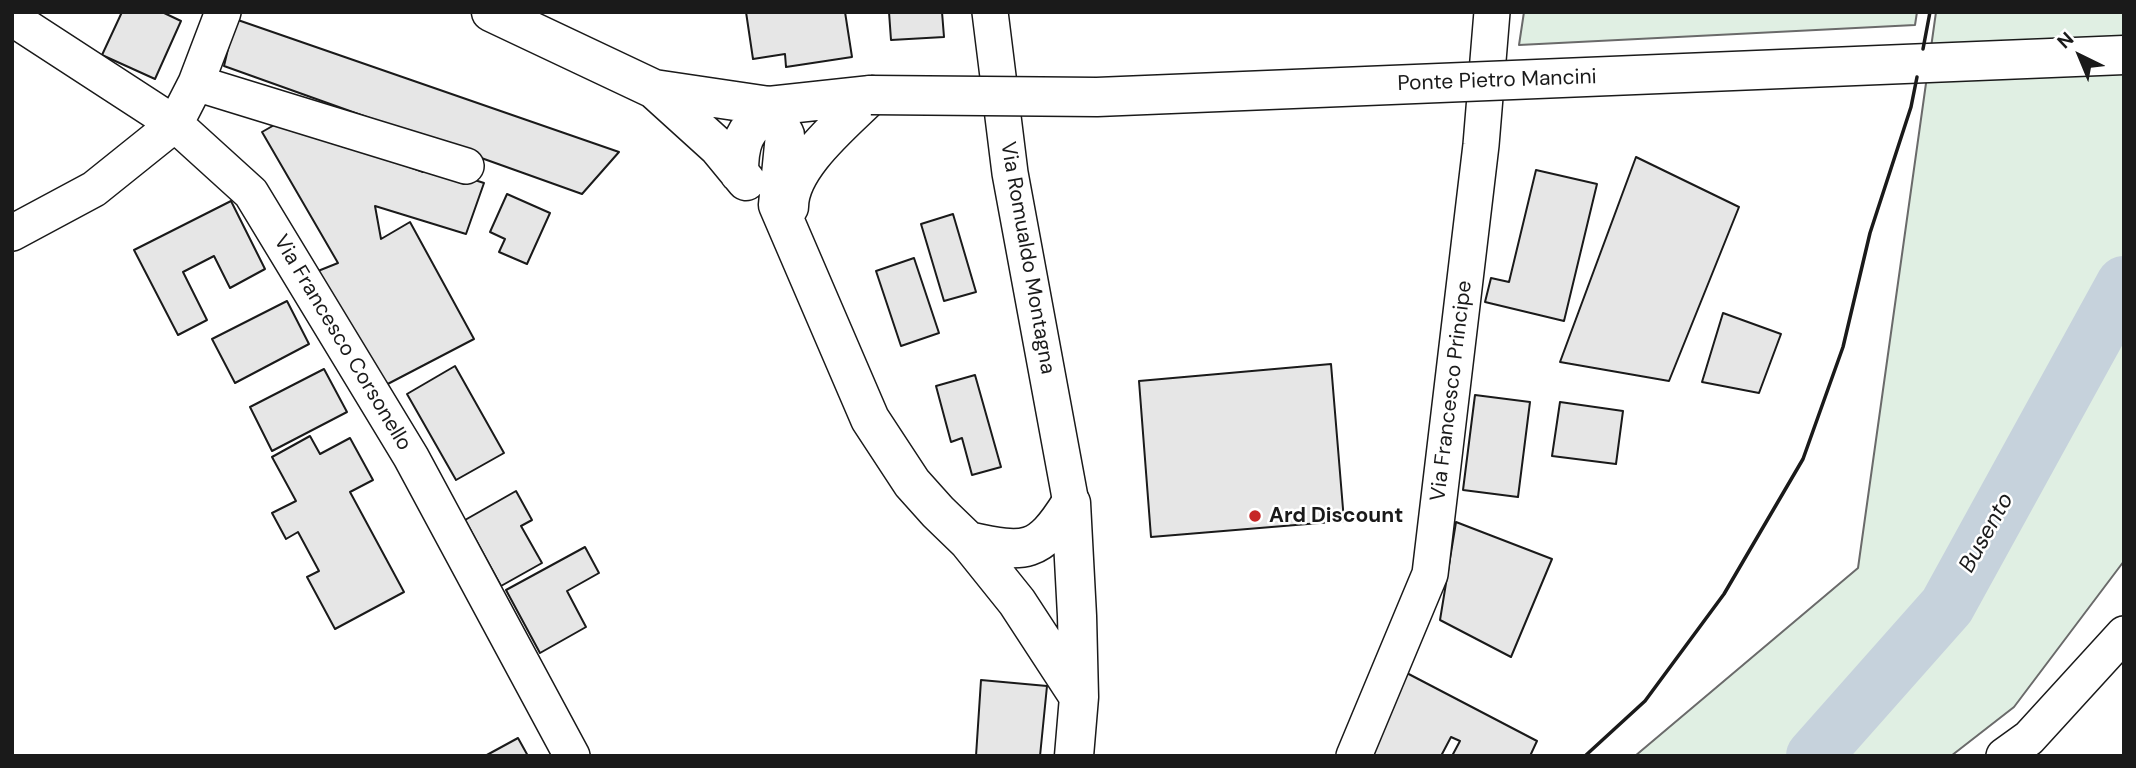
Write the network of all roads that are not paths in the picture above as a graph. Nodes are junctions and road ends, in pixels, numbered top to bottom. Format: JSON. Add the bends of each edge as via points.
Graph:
{"nodes":[{"id":1,"x":223,"y":12,"type":"edge"},
{"id":2,"x":491,"y":12,"type":"edge"},
{"id":3,"x":990,"y":12,"type":"edge"},
{"id":4,"x":1492,"y":12,"type":"edge"},
{"id":5,"x":12,"y":18,"type":"edge"},
{"id":6,"x":2124,"y":55,"type":"edge"},
{"id":7,"x":196,"y":83,"type":"junction"},
{"id":8,"x":654,"y":89,"type":"junction"},
{"id":9,"x":871,"y":95,"type":"junction"},
{"id":10,"x":769,"y":106,"type":"junction"},
{"id":11,"x":175,"y":124,"type":"junction"},
{"id":12,"x":466,"y":166,"type":"dead end"},
{"id":13,"x":740,"y":173,"type":"junction"},
{"id":14,"x":789,"y":230,"type":"junction"},
{"id":15,"x":12,"y":233,"type":"edge"},
{"id":16,"x":1071,"y":503,"type":"junction"},
{"id":17,"x":968,"y":541,"type":"junction"},
{"id":18,"x":1007,"y":550,"type":"junction"},
{"id":19,"x":1017,"y":602,"type":"junction"},
{"id":20,"x":1076,"y":603,"type":"junction"},
{"id":21,"x":2124,"y":634,"type":"edge"},
{"id":22,"x":1079,"y":697,"type":"junction"},
{"id":23,"x":572,"y":756,"type":"edge"},
{"id":24,"x":1074,"y":756,"type":"edge"},
{"id":25,"x":1354,"y":756,"type":"edge"},
{"id":26,"x":2004,"y":756,"type":"edge"}],
"edges":[{"from":1,"to":7,"type":"street"},
{"from":2,"to":8,"type":"main road"},
{"from":3,"to":16,"type":"street","name":"Via Romualdo Montagna","via":[[1010,173]]},
{"from":4,"to":25,"type":"street","name":"Via Francesco Principe","via":[[1481,145],[1430,574]]},
{"from":5,"to":11,"type":"street","name":"Via Francesco Corsonello"},
{"from":6,"to":9,"type":"main road","name":"Ponte Pietro Mancini","bridge":true,"via":[[1097,97]]},
{"from":7,"to":11,"type":"street"},
{"from":7,"to":12,"type":"street"},
{"from":8,"to":10,"type":"main road","name":"Ponte Pietro Mancini"},
{"from":8,"to":13,"type":"main road"},
{"from":9,"to":10,"type":"main road","name":"Ponte Pietro Mancini"},
{"from":9,"to":14,"type":"main road","via":[[797,174],[789,196]]},
{"from":10,"to":13,"type":"main road","via":[[748,129],[739,149]]},
{"from":10,"to":14,"type":"main road","via":[[785,135],[778,205]]},
{"from":11,"to":15,"type":"street","via":[[94,189]]},
{"from":11,"to":23,"type":"street","name":"Via Francesco Corsonello","via":[[251,193],[411,457]]},
{"from":13,"to":14,"type":"main road"},
{"from":14,"to":17,"type":"main road","via":[[870,419],[912,483]]},
{"from":16,"to":18,"type":"main road","via":[[1055,529],[1038,544]]},
{"from":16,"to":20,"type":"main road"},
{"from":17,"to":18,"type":"main road"},
{"from":17,"to":19,"type":"main road"},
{"from":18,"to":20,"type":"main road"},
{"from":19,"to":20,"type":"main road"},
{"from":19,"to":22,"type":"main road"},
{"from":20,"to":22,"type":"main road"},
{"from":21,"to":26,"type":"street","via":[[2029,738]]},
{"from":22,"to":24,"type":"main road"}]}
